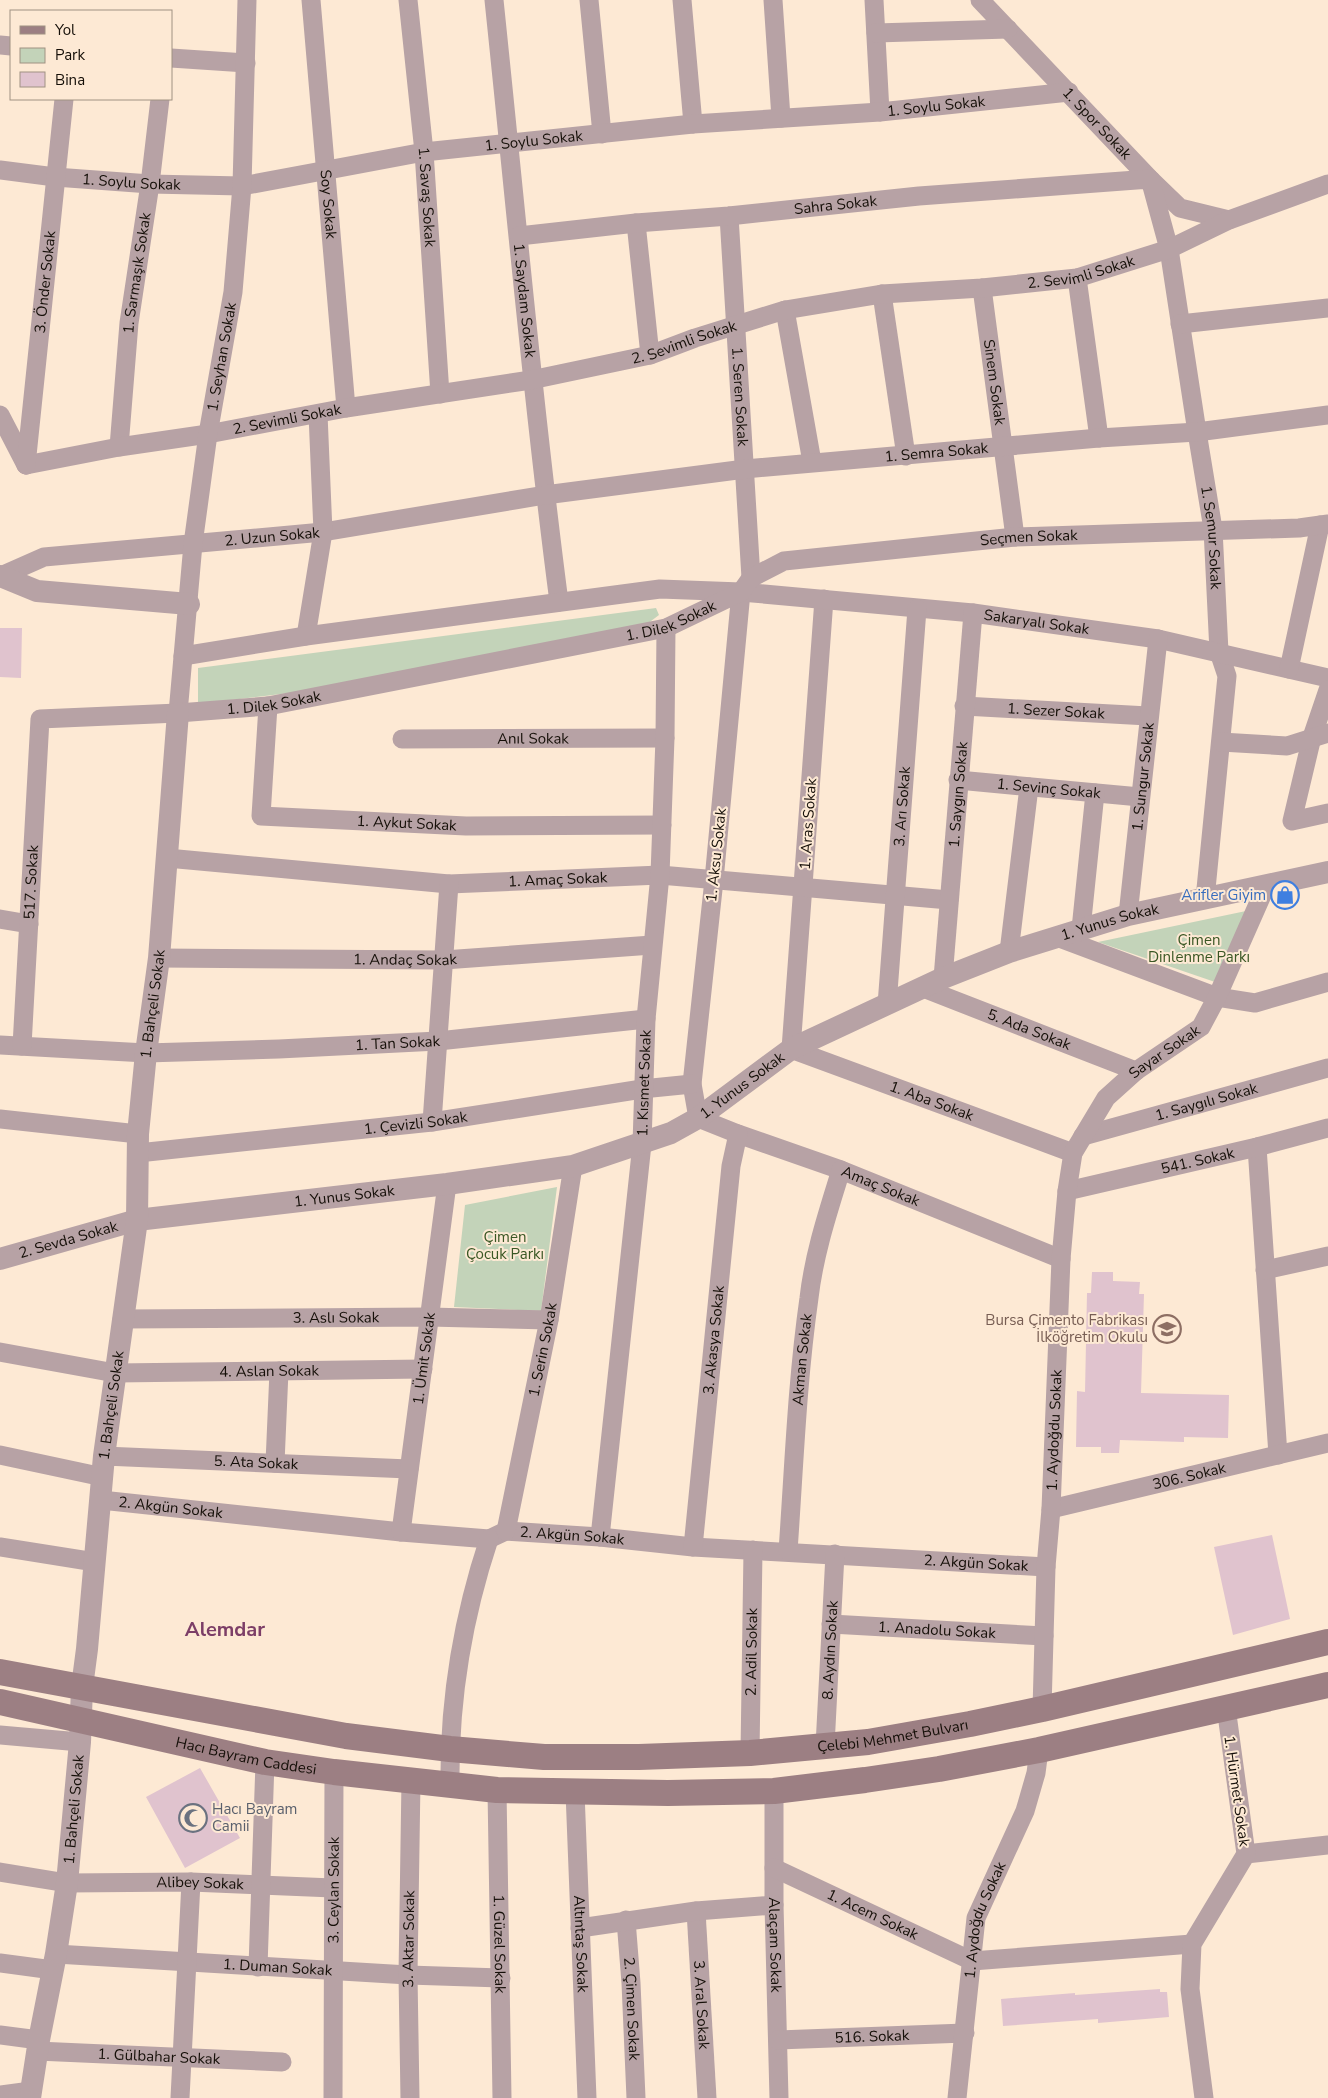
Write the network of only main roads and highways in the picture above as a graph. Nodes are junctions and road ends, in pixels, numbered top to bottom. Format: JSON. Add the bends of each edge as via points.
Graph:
{"nodes":[{"id":1,"x":1328,"y":1642,"type":"edge"},
{"id":2,"x":0,"y":1672,"type":"edge"},
{"id":3,"x":1328,"y":1685,"type":"edge"},
{"id":4,"x":0,"y":1702,"type":"edge"}],
"edges":[{"from":1,"to":2,"type":"main road","name":"Çelebi Mehmet Bulvarı","via":[[1042,1709],[878,1740],[750,1753],[638,1757],[544,1757],[346,1736]]},
{"from":3,"to":4,"type":"main road","name":"Hacı Bayram Caddesi","via":[[1039,1750],[865,1780],[774,1791],[668,1793],[497,1790],[334,1772],[80,1731]]}]}
